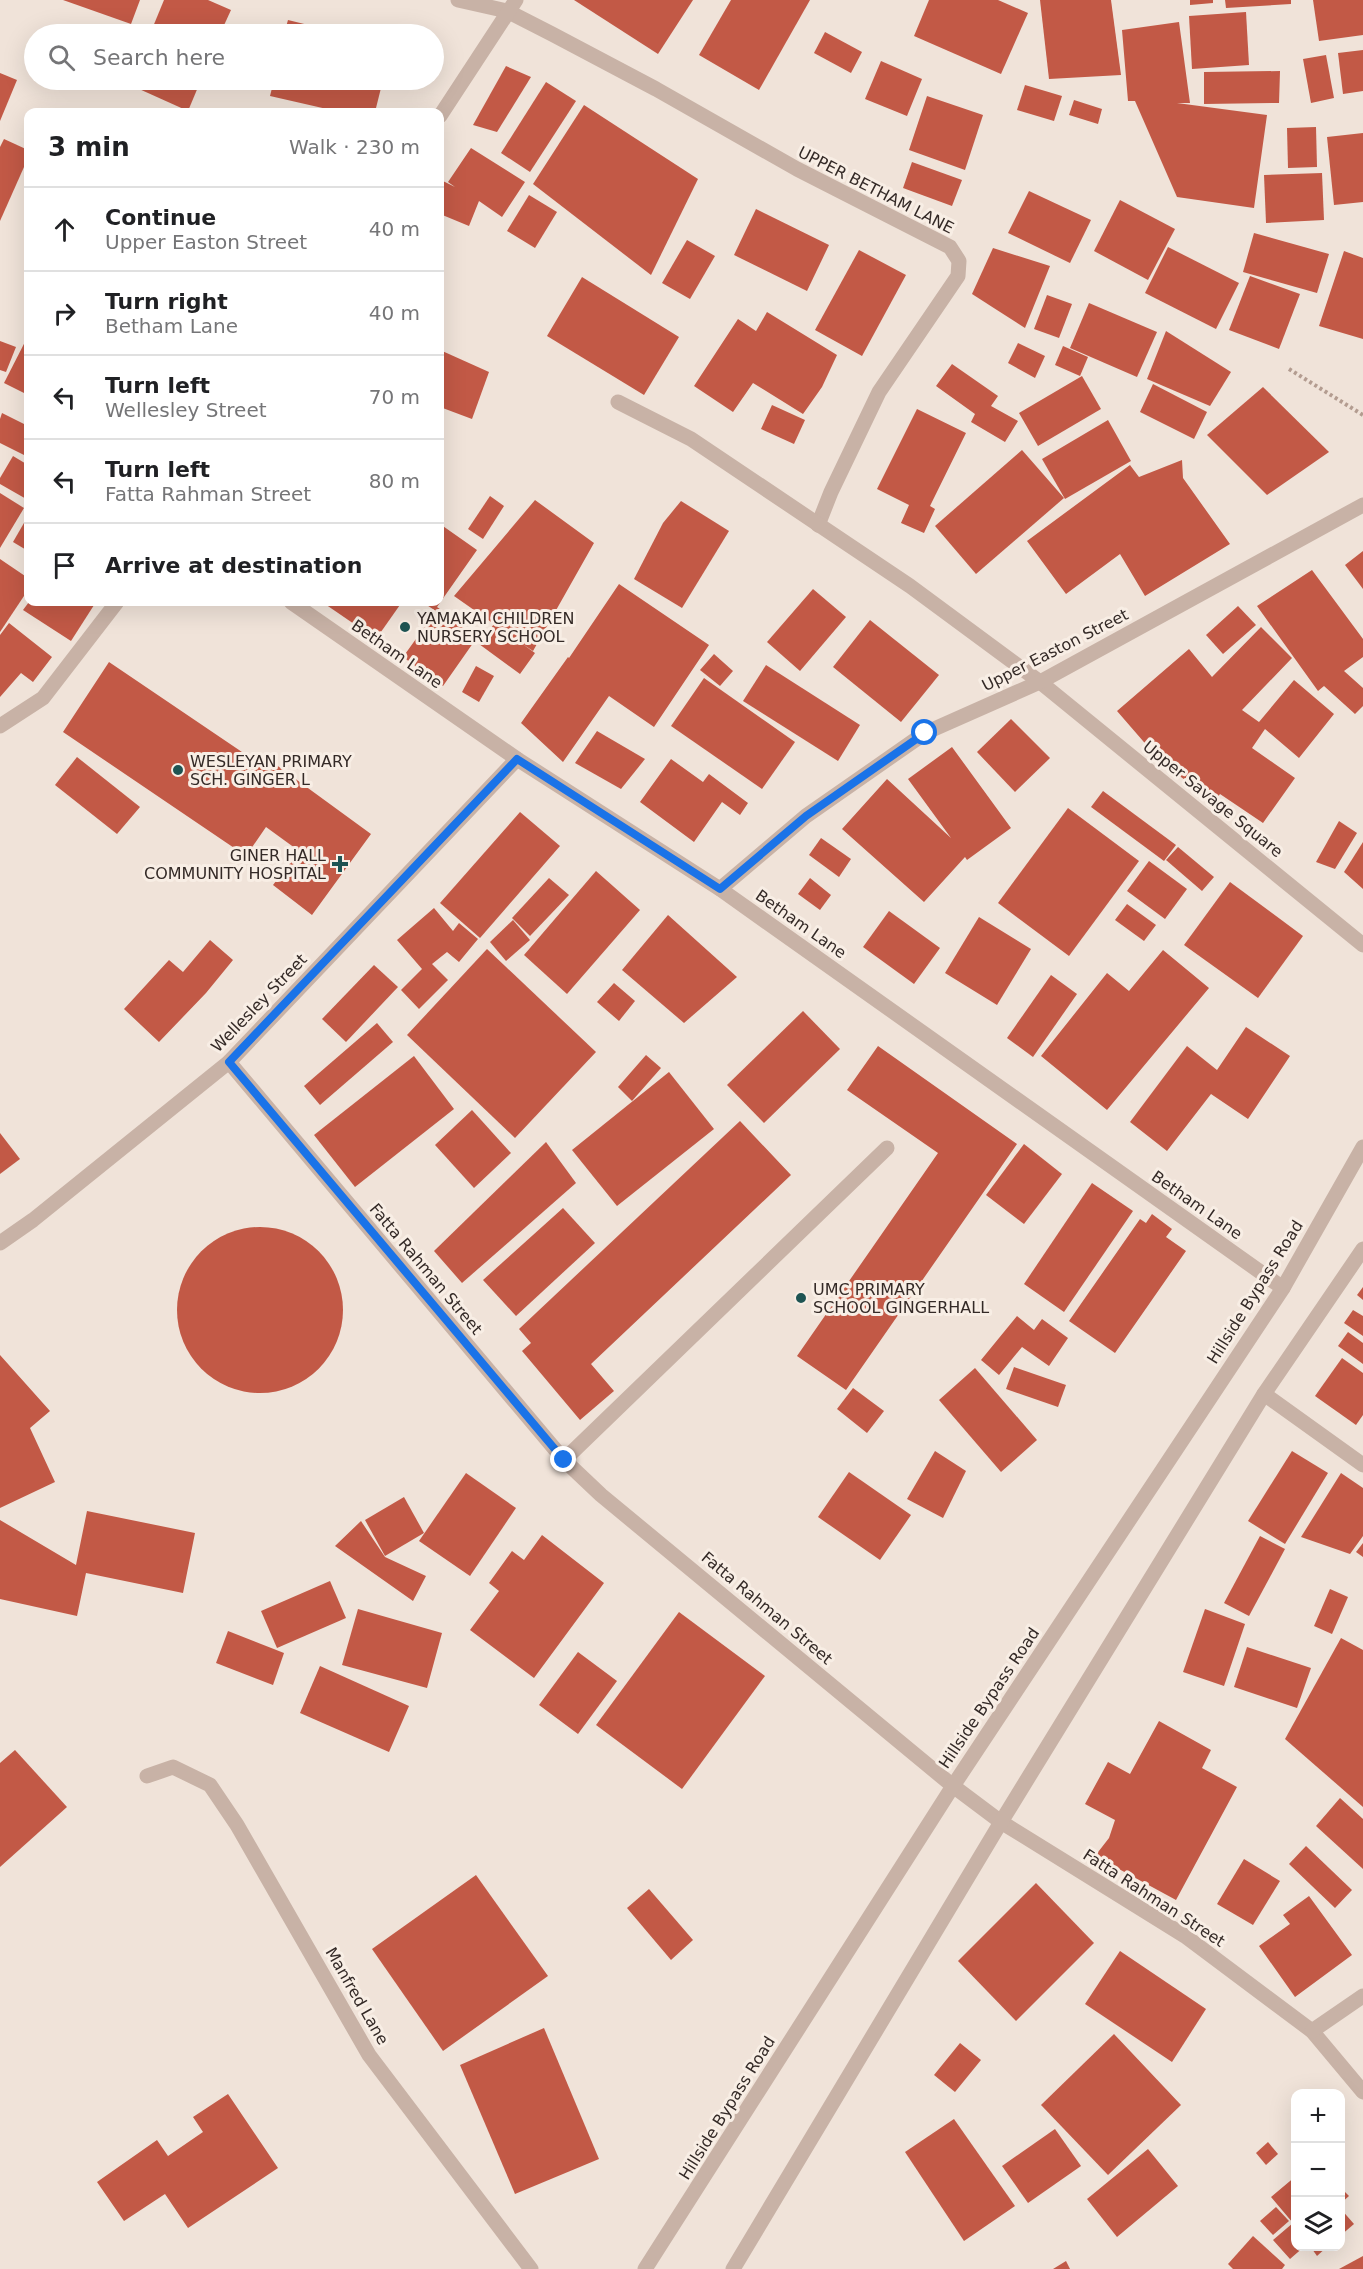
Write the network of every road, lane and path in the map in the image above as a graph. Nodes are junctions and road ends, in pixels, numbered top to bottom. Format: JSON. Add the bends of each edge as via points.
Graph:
{"nodes":[{"id":1,"x":458,"y":0,"type":"edge"},
{"id":2,"x":511,"y":6,"type":"edge"},
{"id":3,"x":444,"y":110,"type":"edge"},
{"id":4,"x":1289,"y":369,"type":"dead end"},
{"id":5,"x":618,"y":402,"type":"dead end"},
{"id":6,"x":1363,"y":415,"type":"edge"},
{"id":7,"x":1363,"y":505,"type":"edge"},
{"id":8,"x":818,"y":525,"type":"junction"},
{"id":9,"x":114,"y":606,"type":"edge"},
{"id":10,"x":297,"y":606,"type":"edge"},
{"id":11,"x":1040,"y":682,"type":"junction"},
{"id":12,"x":0,"y":726,"type":"edge"},
{"id":13,"x":517,"y":759,"type":"junction"},
{"id":14,"x":720,"y":889,"type":"junction"},
{"id":15,"x":1363,"y":945,"type":"edge"},
{"id":16,"x":229,"y":1062,"type":"junction"},
{"id":17,"x":1363,"y":1147,"type":"edge"},
{"id":18,"x":887,"y":1148,"type":"dead end"},
{"id":19,"x":0,"y":1243,"type":"edge"},
{"id":20,"x":1363,"y":1249,"type":"edge"},
{"id":21,"x":1283,"y":1288,"type":"junction"},
{"id":22,"x":1264,"y":1394,"type":"junction"},
{"id":23,"x":564,"y":1460,"type":"junction"},
{"id":24,"x":1363,"y":1465,"type":"edge"},
{"id":25,"x":147,"y":1776,"type":"dead end"},
{"id":26,"x":953,"y":1786,"type":"junction"},
{"id":27,"x":1000,"y":1822,"type":"junction"},
{"id":28,"x":1363,"y":1996,"type":"edge"},
{"id":29,"x":1312,"y":2031,"type":"junction"},
{"id":30,"x":1363,"y":2092,"type":"edge"},
{"id":31,"x":531,"y":2269,"type":"edge"},
{"id":32,"x":645,"y":2269,"type":"edge"},
{"id":33,"x":733,"y":2269,"type":"edge"}],
"edges":[{"from":1,"to":2,"type":"street","name":"UPPER BETHAM LANE"},
{"from":2,"to":3,"type":"street"},
{"from":2,"to":8,"type":"street","name":"UPPER BETHAM LANE","via":[[797,169],[950,247],[959,261],[958,276],[879,392]]},
{"from":4,"to":6,"type":"path"},
{"from":5,"to":8,"type":"street","name":"Upper Savage Square","via":[[691,439]]},
{"from":7,"to":11,"type":"street","name":"Upper Easton Street"},
{"from":8,"to":11,"type":"street","name":"Upper Savage Square","via":[[910,586]]},
{"from":9,"to":12,"type":"street","via":[[43,698]]},
{"from":10,"to":13,"type":"street","name":"Betham Lane"},
{"from":11,"to":14,"type":"street","name":"Upper Easton Street","via":[[925,733],[806,816]]},
{"from":11,"to":15,"type":"street","name":"Upper Savage Square"},
{"from":13,"to":14,"type":"street","name":"Betham Lane"},
{"from":13,"to":16,"type":"street","name":"Wellesley Street"},
{"from":14,"to":21,"type":"street","name":"Betham Lane"},
{"from":16,"to":19,"type":"street","name":"Wellesley Street"},
{"from":16,"to":23,"type":"street","name":"Fatta Rahman Street"},
{"from":17,"to":21,"type":"street","name":"Hillside Bypass Road"},
{"from":18,"to":23,"type":"street"},
{"from":20,"to":22,"type":"street"},
{"from":21,"to":26,"type":"street","name":"Hillside Bypass Road"},
{"from":22,"to":24,"type":"street"},
{"from":22,"to":27,"type":"street"},
{"from":23,"to":26,"type":"street","name":"Fatta Rahman Street","via":[[601,1495]]},
{"from":25,"to":31,"type":"street","name":"Manfred Lane","via":[[172,1767],[210,1785],[369,2055]]},
{"from":26,"to":27,"type":"street","name":"Fatta Rahman Street"},
{"from":26,"to":32,"type":"street","name":"Hillside Bypass Road"},
{"from":27,"to":29,"type":"street","name":"Fatta Rahman Street","via":[[1185,1936]]},
{"from":27,"to":33,"type":"street"},
{"from":28,"to":29,"type":"street"},
{"from":29,"to":30,"type":"street","name":"Fatta Rahman Street"}]}
